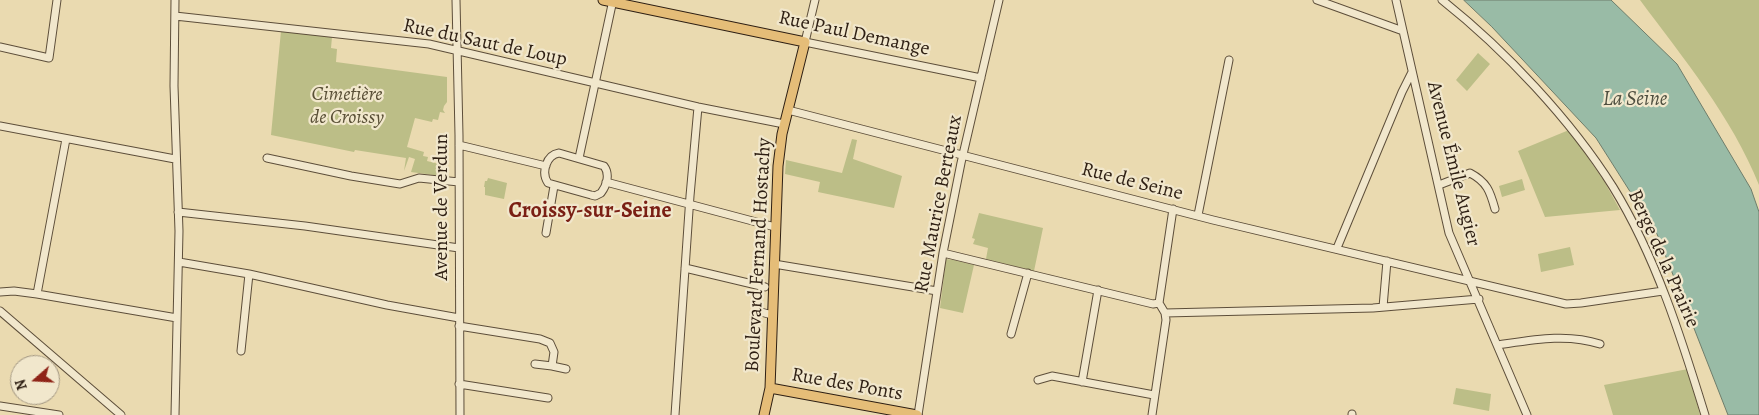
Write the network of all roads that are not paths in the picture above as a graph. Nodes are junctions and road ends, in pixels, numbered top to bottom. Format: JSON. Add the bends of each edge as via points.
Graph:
{"nodes":[{"id":1,"x":58,"y":0,"type":"edge"},
{"id":2,"x":175,"y":0,"type":"edge"},
{"id":3,"x":456,"y":0,"type":"edge"},
{"id":4,"x":603,"y":0,"type":"edge"},
{"id":5,"x":815,"y":0,"type":"edge"},
{"id":6,"x":999,"y":0,"type":"edge"},
{"id":7,"x":1317,"y":0,"type":"edge"},
{"id":8,"x":1396,"y":0,"type":"edge"},
{"id":9,"x":1442,"y":0,"type":"edge"},
{"id":10,"x":613,"y":1,"type":"edge"},
{"id":11,"x":175,"y":16,"type":"junction"},
{"id":12,"x":1403,"y":31,"type":"junction"},
{"id":13,"x":804,"y":42,"type":"junction"},
{"id":14,"x":0,"y":47,"type":"edge"},
{"id":15,"x":456,"y":50,"type":"junction"},
{"id":16,"x":1228,"y":60,"type":"dead end"},
{"id":17,"x":1412,"y":72,"type":"junction"},
{"id":18,"x":981,"y":78,"type":"junction"},
{"id":19,"x":595,"y":84,"type":"junction"},
{"id":20,"x":698,"y":108,"type":"junction"},
{"id":21,"x":788,"y":110,"type":"junction"},
{"id":22,"x":784,"y":124,"type":"junction"},
{"id":23,"x":0,"y":126,"type":"edge"},
{"id":24,"x":66,"y":139,"type":"junction"},
{"id":25,"x":459,"y":144,"type":"junction"},
{"id":26,"x":963,"y":155,"type":"junction"},
{"id":27,"x":268,"y":158,"type":"dead end"},
{"id":28,"x":579,"y":158,"type":"junction"},
{"id":29,"x":176,"y":159,"type":"junction"},
{"id":30,"x":546,"y":166,"type":"junction"},
{"id":31,"x":459,"y":182,"type":"junction"},
{"id":32,"x":606,"y":182,"type":"junction"},
{"id":33,"x":1439,"y":185,"type":"junction"},
{"id":34,"x":554,"y":186,"type":"junction"},
{"id":35,"x":689,"y":205,"type":"junction"},
{"id":36,"x":1173,"y":209,"type":"junction"},
{"id":37,"x":1495,"y":209,"type":"dead end"},
{"id":38,"x":178,"y":212,"type":"junction"},
{"id":39,"x":1198,"y":215,"type":"junction"},
{"id":40,"x":775,"y":226,"type":"junction"},
{"id":41,"x":553,"y":238,"type":"dead end"},
{"id":42,"x":459,"y":248,"type":"junction"},
{"id":43,"x":1337,"y":248,"type":"junction"},
{"id":44,"x":943,"y":253,"type":"junction"},
{"id":45,"x":1387,"y":260,"type":"junction"},
{"id":46,"x":178,"y":262,"type":"junction"},
{"id":47,"x":774,"y":264,"type":"junction"},
{"id":48,"x":685,"y":268,"type":"junction"},
{"id":49,"x":1028,"y":273,"type":"junction"},
{"id":50,"x":249,"y":274,"type":"junction"},
{"id":51,"x":1470,"y":281,"type":"junction"},
{"id":52,"x":764,"y":287,"type":"dead end"},
{"id":53,"x":1098,"y":290,"type":"junction"},
{"id":54,"x":937,"y":291,"type":"junction"},
{"id":55,"x":1663,"y":291,"type":"junction"},
{"id":56,"x":0,"y":292,"type":"edge"},
{"id":57,"x":37,"y":294,"type":"junction"},
{"id":58,"x":1479,"y":300,"type":"junction"},
{"id":59,"x":1159,"y":303,"type":"junction"},
{"id":60,"x":1383,"y":307,"type":"junction"},
{"id":61,"x":0,"y":311,"type":"edge"},
{"id":62,"x":760,"y":312,"type":"dead end"},
{"id":63,"x":1165,"y":312,"type":"junction"},
{"id":64,"x":772,"y":314,"type":"junction"},
{"id":65,"x":177,"y":318,"type":"junction"},
{"id":66,"x":459,"y":322,"type":"junction"},
{"id":67,"x":1011,"y":334,"type":"dead end"},
{"id":68,"x":1600,"y":344,"type":"dead end"},
{"id":69,"x":1498,"y":345,"type":"junction"},
{"id":70,"x":241,"y":351,"type":"dead end"},
{"id":71,"x":535,"y":364,"type":"dead end"},
{"id":72,"x":552,"y":366,"type":"junction"},
{"id":73,"x":566,"y":369,"type":"dead end"},
{"id":74,"x":1038,"y":380,"type":"dead end"},
{"id":75,"x":1082,"y":382,"type":"junction"},
{"id":76,"x":460,"y":384,"type":"junction"},
{"id":77,"x":770,"y":388,"type":"junction"},
{"id":78,"x":1154,"y":395,"type":"junction"},
{"id":79,"x":548,"y":398,"type":"dead end"},
{"id":80,"x":0,"y":406,"type":"edge"},
{"id":81,"x":59,"y":415,"type":"edge"},
{"id":82,"x":120,"y":415,"type":"edge"},
{"id":83,"x":176,"y":415,"type":"edge"},
{"id":84,"x":460,"y":415,"type":"edge"},
{"id":85,"x":675,"y":415,"type":"edge"},
{"id":86,"x":764,"y":415,"type":"edge"},
{"id":87,"x":918,"y":415,"type":"edge"},
{"id":88,"x":1152,"y":415,"type":"edge"},
{"id":89,"x":1527,"y":415,"type":"edge"},
{"id":90,"x":1705,"y":415,"type":"edge"}],
"edges":[{"from":1,"to":14,"type":"street","via":[[49,58]]},
{"from":2,"to":11,"type":"street"},
{"from":3,"to":15,"type":"street","name":"Avenue de Verdun"},
{"from":4,"to":10,"type":"main road","name":"Rue Paul Demange"},
{"from":5,"to":13,"type":"street"},
{"from":6,"to":18,"type":"street","name":"Rue Maurice Berteaux"},
{"from":7,"to":12,"type":"street"},
{"from":8,"to":12,"type":"street","name":"Avenue Émile Augier"},
{"from":9,"to":55,"type":"street","name":"Berge de la Prairie","via":[[1501,52],[1580,140],[1633,224]]},
{"from":10,"to":13,"type":"main road","name":"Rue Paul Demange"},
{"from":10,"to":19,"type":"street"},
{"from":11,"to":15,"type":"street","name":"Rue du Saut de Loup","via":[[429,44]]},
{"from":11,"to":29,"type":"street"},
{"from":12,"to":17,"type":"street","name":"Avenue Émile Augier"},
{"from":13,"to":18,"type":"street","name":"Rue Paul Demange"},
{"from":13,"to":21,"type":"main road","name":"Boulevard Fernand Hostachy"},
{"from":15,"to":19,"type":"street","name":"Rue du Saut de Loup"},
{"from":15,"to":25,"type":"street","name":"Avenue de Verdun"},
{"from":16,"to":39,"type":"street"},
{"from":17,"to":33,"type":"street","name":"Avenue Émile Augier"},
{"from":17,"to":43,"type":"street"},
{"from":18,"to":26,"type":"street","name":"Rue Maurice Berteaux"},
{"from":19,"to":20,"type":"street","name":"Rue du Saut de Loup"},
{"from":19,"to":28,"type":"street"},
{"from":20,"to":22,"type":"street","name":"Rue du Saut de Loup"},
{"from":20,"to":35,"type":"street"},
{"from":21,"to":22,"type":"main road","name":"Boulevard Fernand Hostachy"},
{"from":21,"to":26,"type":"street","name":"Rue de Seine"},
{"from":22,"to":40,"type":"main road","name":"Boulevard Fernand Hostachy"},
{"from":23,"to":24,"type":"street"},
{"from":24,"to":29,"type":"street"},
{"from":24,"to":57,"type":"street"},
{"from":25,"to":30,"type":"street"},
{"from":25,"to":31,"type":"street","name":"Avenue de Verdun"},
{"from":26,"to":36,"type":"street","name":"Rue de Seine"},
{"from":26,"to":44,"type":"street","name":"Rue Maurice Berteaux"},
{"from":27,"to":31,"type":"street","via":[[400,184],[419,178]]},
{"from":28,"to":30,"type":"street","via":[[554,154]]},
{"from":28,"to":32,"type":"street","via":[[604,166]]},
{"from":29,"to":38,"type":"street"},
{"from":30,"to":34,"type":"street","via":[[545,179]]},
{"from":31,"to":42,"type":"street","name":"Avenue de Verdun"},
{"from":32,"to":34,"type":"street","via":[[602,192],[594,196]]},
{"from":32,"to":35,"type":"street"},
{"from":33,"to":37,"type":"street","via":[[1470,173],[1480,178]]},
{"from":33,"to":51,"type":"street","name":"Avenue Émile Augier","via":[[1449,232]]},
{"from":34,"to":41,"type":"street","via":[[544,233]]},
{"from":35,"to":40,"type":"street"},
{"from":35,"to":48,"type":"street"},
{"from":36,"to":39,"type":"street","name":"Rue de Seine"},
{"from":36,"to":59,"type":"street"},
{"from":38,"to":42,"type":"street"},
{"from":38,"to":46,"type":"street"},
{"from":39,"to":43,"type":"street","name":"Rue de Seine"},
{"from":40,"to":47,"type":"main road","name":"Boulevard Fernand Hostachy"},
{"from":42,"to":66,"type":"street","name":"Avenue de Verdun"},
{"from":43,"to":45,"type":"street","name":"Rue de Seine"},
{"from":44,"to":49,"type":"street"},
{"from":44,"to":54,"type":"street","name":"Rue Maurice Berteaux"},
{"from":45,"to":51,"type":"street","name":"Rue de Seine"},
{"from":45,"to":60,"type":"street"},
{"from":46,"to":50,"type":"street"},
{"from":46,"to":65,"type":"street"},
{"from":47,"to":54,"type":"street"},
{"from":47,"to":64,"type":"main road","name":"Boulevard Fernand Hostachy"},
{"from":48,"to":52,"type":"street"},
{"from":48,"to":85,"type":"street"},
{"from":49,"to":53,"type":"street"},
{"from":49,"to":67,"type":"street"},
{"from":50,"to":66,"type":"street"},
{"from":50,"to":70,"type":"street"},
{"from":51,"to":55,"type":"street","name":"Rue de Seine","via":[[1566,304]]},
{"from":51,"to":58,"type":"street","name":"Avenue Émile Augier"},
{"from":53,"to":59,"type":"street"},
{"from":53,"to":75,"type":"street"},
{"from":54,"to":87,"type":"street","name":"Rue Maurice Berteaux"},
{"from":55,"to":90,"type":"street","name":"Berge de la Prairie"},
{"from":56,"to":57,"type":"street"},
{"from":57,"to":65,"type":"street"},
{"from":58,"to":60,"type":"street"},
{"from":58,"to":69,"type":"street","name":"Avenue Émile Augier"},
{"from":59,"to":63,"type":"street"},
{"from":60,"to":63,"type":"street"},
{"from":61,"to":82,"type":"street"},
{"from":62,"to":64,"type":"street"},
{"from":63,"to":78,"type":"street"},
{"from":64,"to":77,"type":"main road","name":"Boulevard Fernand Hostachy"},
{"from":65,"to":83,"type":"street"},
{"from":66,"to":72,"type":"street","via":[[550,343],[554,352]]},
{"from":66,"to":76,"type":"street","name":"Avenue de Verdun"},
{"from":68,"to":69,"type":"street","via":[[1586,339],[1551,338]]},
{"from":69,"to":89,"type":"street","name":"Avenue Émile Augier"},
{"from":71,"to":72,"type":"street"},
{"from":72,"to":73,"type":"street"},
{"from":74,"to":75,"type":"street","via":[[1052,376]]},
{"from":75,"to":78,"type":"street"},
{"from":76,"to":79,"type":"street"},
{"from":76,"to":84,"type":"street","name":"Avenue de Verdun"},
{"from":77,"to":86,"type":"main road","name":"Boulevard Fernand Hostachy"},
{"from":77,"to":87,"type":"main road","name":"Rue des Ponts"},
{"from":78,"to":88,"type":"street"},
{"from":80,"to":81,"type":"street"}]}
